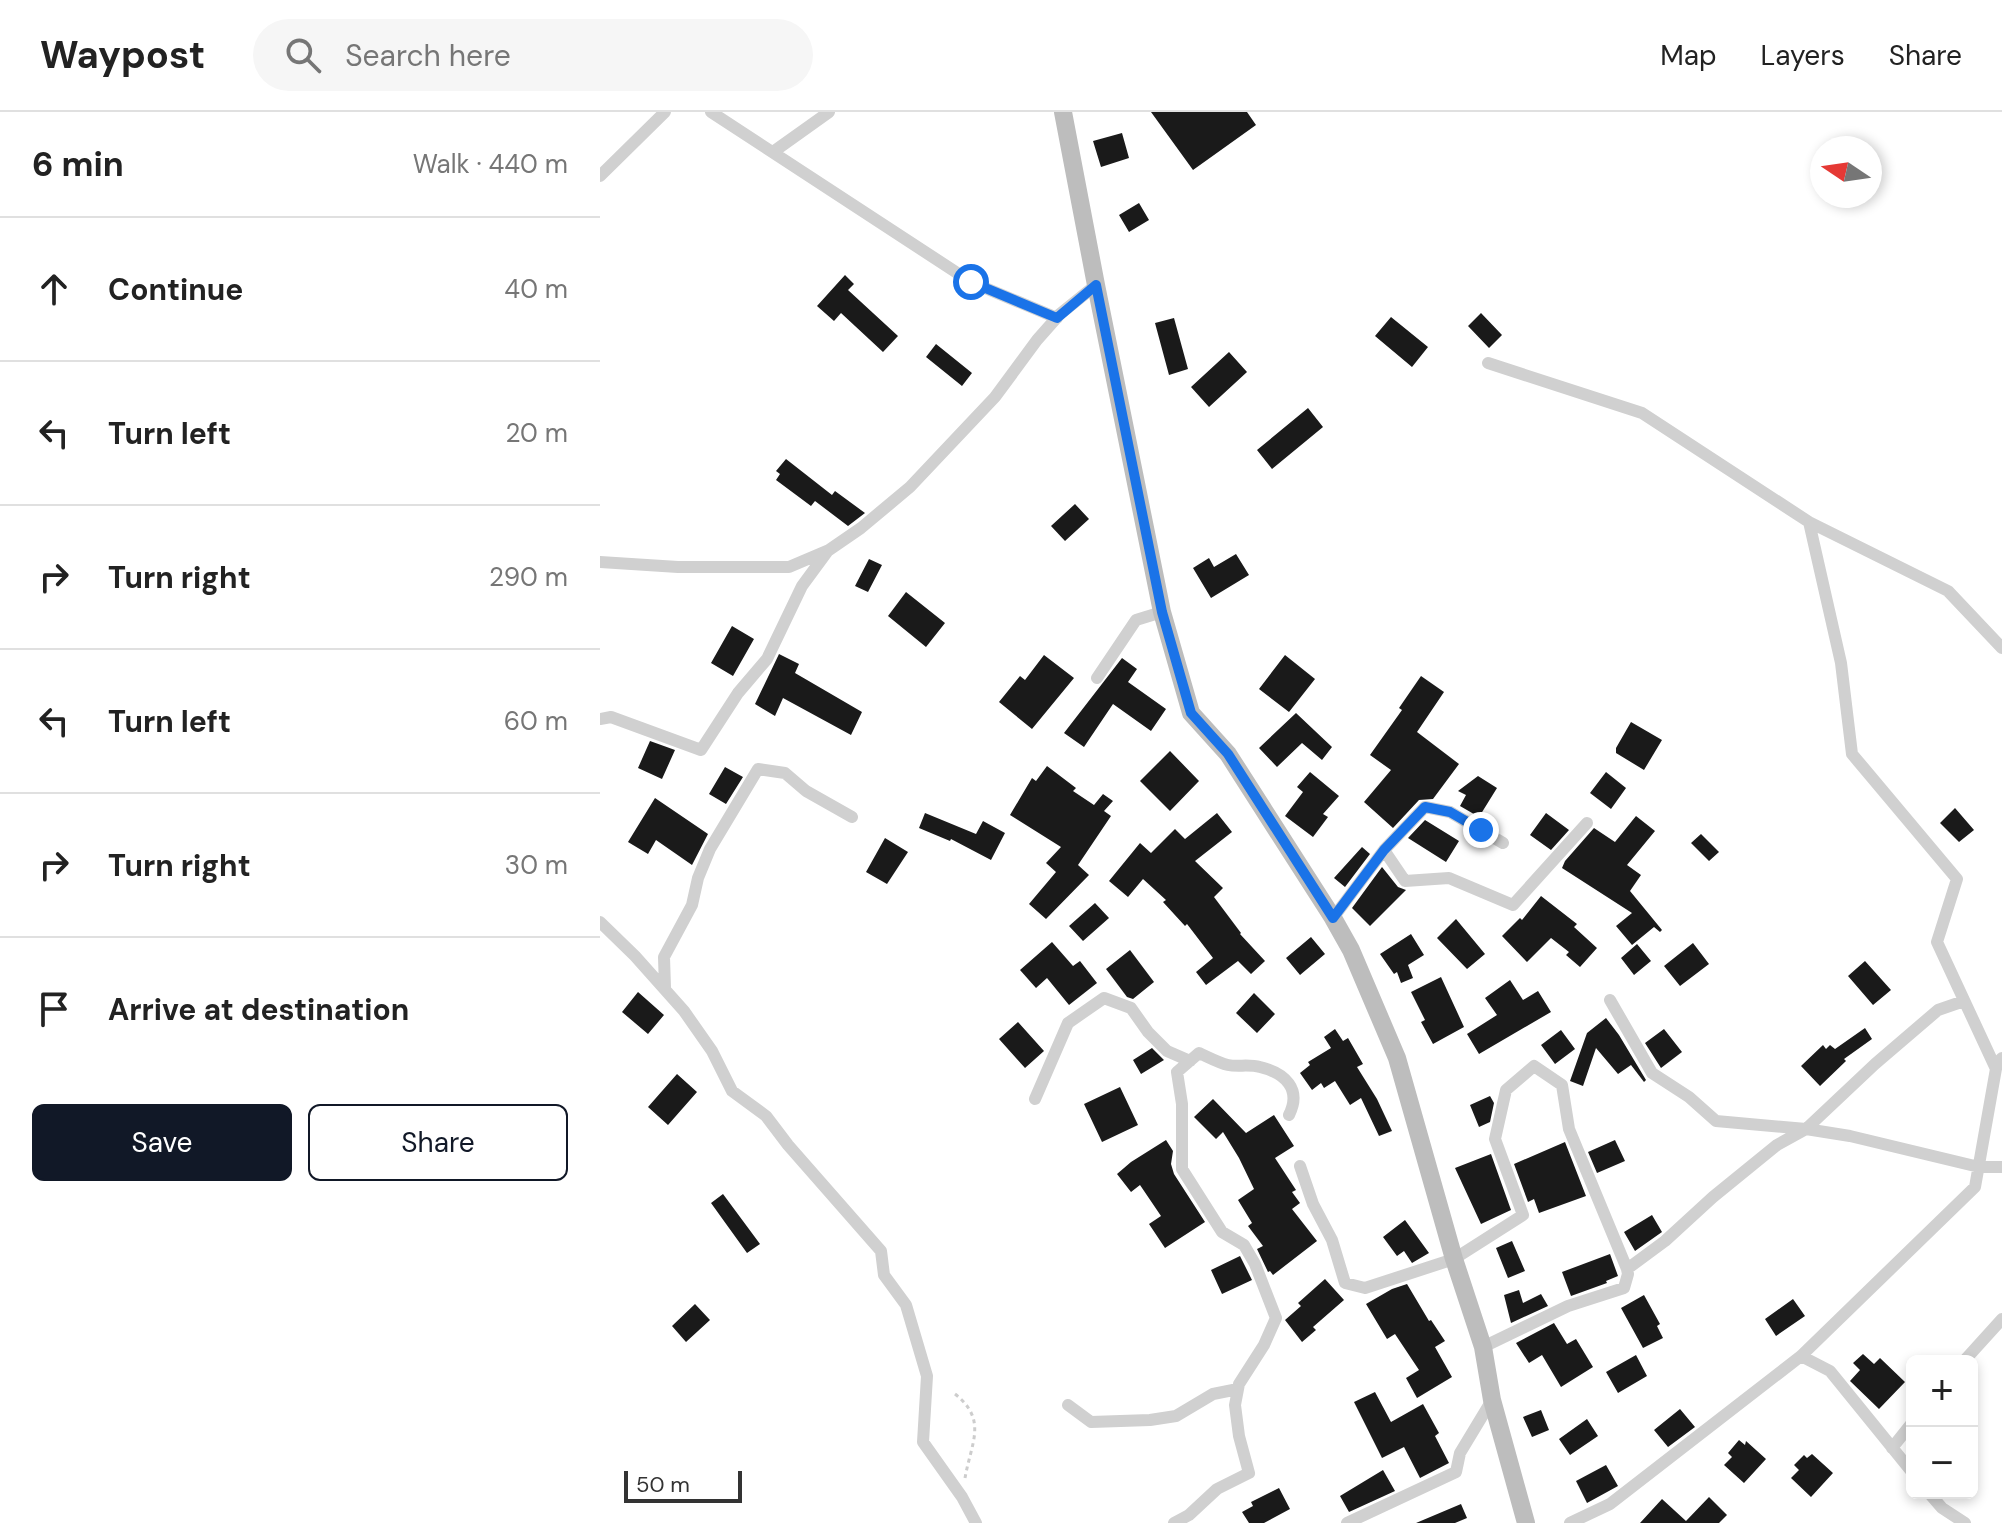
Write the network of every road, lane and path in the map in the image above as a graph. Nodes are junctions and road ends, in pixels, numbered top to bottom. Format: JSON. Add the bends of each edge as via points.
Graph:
{"nodes":[{"id":1,"x":665,"y":112,"type":"edge"},
{"id":2,"x":711,"y":112,"type":"edge"},
{"id":3,"x":829,"y":112,"type":"edge"},
{"id":4,"x":1063,"y":112,"type":"edge"},
{"id":5,"x":773,"y":152,"type":"junction"},
{"id":6,"x":600,"y":176,"type":"edge"},
{"id":7,"x":1096,"y":285,"type":"junction"},
{"id":8,"x":1057,"y":318,"type":"junction"},
{"id":9,"x":1488,"y":363,"type":"dead end"},
{"id":10,"x":1809,"y":522,"type":"junction"},
{"id":11,"x":829,"y":550,"type":"junction"},
{"id":12,"x":601,"y":562,"type":"edge"},
{"id":13,"x":1162,"y":612,"type":"junction"},
{"id":14,"x":2002,"y":648,"type":"edge"},
{"id":15,"x":1097,"y":678,"type":"dead end"},
{"id":16,"x":600,"y":719,"type":"edge"},
{"id":17,"x":852,"y":817,"type":"dead end"},
{"id":18,"x":1587,"y":823,"type":"dead end"},
{"id":19,"x":1503,"y":843,"type":"dead end"},
{"id":20,"x":1384,"y":850,"type":"junction"},
{"id":21,"x":1333,"y":918,"type":"junction"},
{"id":22,"x":600,"y":922,"type":"edge"},
{"id":23,"x":665,"y":988,"type":"junction"},
{"id":24,"x":1610,"y":1000,"type":"dead end"},
{"id":25,"x":1964,"y":1001,"type":"junction"},
{"id":26,"x":1190,"y":1061,"type":"junction"},
{"id":27,"x":1999,"y":1063,"type":"edge"},
{"id":28,"x":1035,"y":1099,"type":"dead end"},
{"id":29,"x":1289,"y":1115,"type":"dead end"},
{"id":30,"x":1806,"y":1129,"type":"junction"},
{"id":31,"x":1300,"y":1166,"type":"dead end"},
{"id":32,"x":1979,"y":1167,"type":"junction"},
{"id":33,"x":2002,"y":1167,"type":"edge"},
{"id":34,"x":1454,"y":1259,"type":"junction"},
{"id":35,"x":1627,"y":1269,"type":"junction"},
{"id":36,"x":2002,"y":1319,"type":"edge"},
{"id":37,"x":1483,"y":1347,"type":"junction"},
{"id":38,"x":1969,"y":1355,"type":"edge"},
{"id":39,"x":1801,"y":1356,"type":"junction"},
{"id":40,"x":1238,"y":1389,"type":"junction"},
{"id":41,"x":955,"y":1394,"type":"dead end"},
{"id":42,"x":1492,"y":1400,"type":"junction"},
{"id":43,"x":1068,"y":1405,"type":"dead end"},
{"id":44,"x":1909,"y":1427,"type":"edge"},
{"id":45,"x":1892,"y":1448,"type":"junction"},
{"id":46,"x":1906,"y":1465,"type":"edge"},
{"id":47,"x":962,"y":1497,"type":"junction"},
{"id":48,"x":1934,"y":1499,"type":"edge"},
{"id":49,"x":976,"y":1523,"type":"edge"},
{"id":50,"x":1174,"y":1523,"type":"edge"},
{"id":51,"x":1347,"y":1523,"type":"edge"},
{"id":52,"x":1526,"y":1523,"type":"edge"},
{"id":53,"x":1570,"y":1523,"type":"edge"},
{"id":54,"x":1965,"y":1523,"type":"edge"}],
"edges":[{"from":1,"to":6,"type":"street"},
{"from":2,"to":5,"type":"street"},
{"from":3,"to":5,"type":"street"},
{"from":4,"to":7,"type":"main road"},
{"from":5,"to":8,"type":"street","via":[[971,282]]},
{"from":7,"to":8,"type":"street"},
{"from":7,"to":13,"type":"main road"},
{"from":8,"to":11,"type":"street","via":[[995,397],[910,487]]},
{"from":9,"to":10,"type":"street","via":[[1642,413]]},
{"from":10,"to":14,"type":"street","via":[[1948,591]]},
{"from":10,"to":25,"type":"street","via":[[1841,663],[1852,754],[1957,879],[1937,942]]},
{"from":11,"to":12,"type":"street","via":[[789,567]]},
{"from":11,"to":16,"type":"street","via":[[802,586],[767,659],[701,750],[611,717]]},
{"from":13,"to":15,"type":"street","via":[[1136,620]]},
{"from":13,"to":21,"type":"main road","via":[[1191,713],[1228,754]]},
{"from":17,"to":23,"type":"street","via":[[785,773],[758,769],[710,849],[692,905],[664,957]]},
{"from":18,"to":20,"type":"street","via":[[1513,905],[1449,878],[1405,881]]},
{"from":19,"to":20,"type":"street","via":[[1450,812],[1425,807]]},
{"from":20,"to":21,"type":"street"},
{"from":21,"to":34,"type":"main road","via":[[1397,1058]]},
{"from":22,"to":23,"type":"street"},
{"from":23,"to":47,"type":"street","via":[[712,1051],[732,1091],[766,1116],[881,1251],[884,1275],[906,1305],[927,1376],[923,1442]]},
{"from":24,"to":30,"type":"street","via":[[1652,1073],[1716,1121]]},
{"from":25,"to":27,"type":"street"},
{"from":25,"to":30,"type":"street","via":[[1938,1010]]},
{"from":26,"to":28,"type":"street","via":[[1167,1051],[1131,1008],[1104,998],[1068,1023]]},
{"from":26,"to":29,"type":"street","via":[[1199,1053],[1228,1065],[1279,1073],[1293,1088]]},
{"from":26,"to":40,"type":"street","via":[[1177,1072],[1182,1169],[1222,1232],[1244,1245],[1276,1318]]},
{"from":27,"to":32,"type":"street"},
{"from":30,"to":32,"type":"street"},
{"from":30,"to":35,"type":"street","via":[[1777,1145]]},
{"from":31,"to":34,"type":"street","via":[[1345,1283],[1365,1288]]},
{"from":32,"to":33,"type":"street"},
{"from":32,"to":39,"type":"street","via":[[1975,1187]]},
{"from":34,"to":35,"type":"street","via":[[1523,1215],[1495,1139],[1506,1090],[1534,1066],[1562,1085],[1569,1129]]},
{"from":34,"to":37,"type":"main road"},
{"from":35,"to":37,"type":"street","via":[[1624,1288],[1568,1306]]},
{"from":36,"to":38,"type":"street"},
{"from":37,"to":42,"type":"main road"},
{"from":39,"to":45,"type":"street","via":[[1830,1371]]},
{"from":39,"to":53,"type":"street","via":[[1610,1504]]},
{"from":40,"to":43,"type":"street","via":[[1213,1394],[1176,1416],[1150,1420],[1091,1422]]},
{"from":40,"to":50,"type":"street","via":[[1239,1436],[1249,1473],[1217,1489]]},
{"from":41,"to":47,"type":"path","via":[[967,1403],[977,1427]]},
{"from":42,"to":51,"type":"street","via":[[1460,1453],[1456,1472]]},
{"from":42,"to":52,"type":"main road"},
{"from":44,"to":45,"type":"street"},
{"from":45,"to":46,"type":"street"},
{"from":47,"to":49,"type":"street"},
{"from":48,"to":54,"type":"street"}]}
